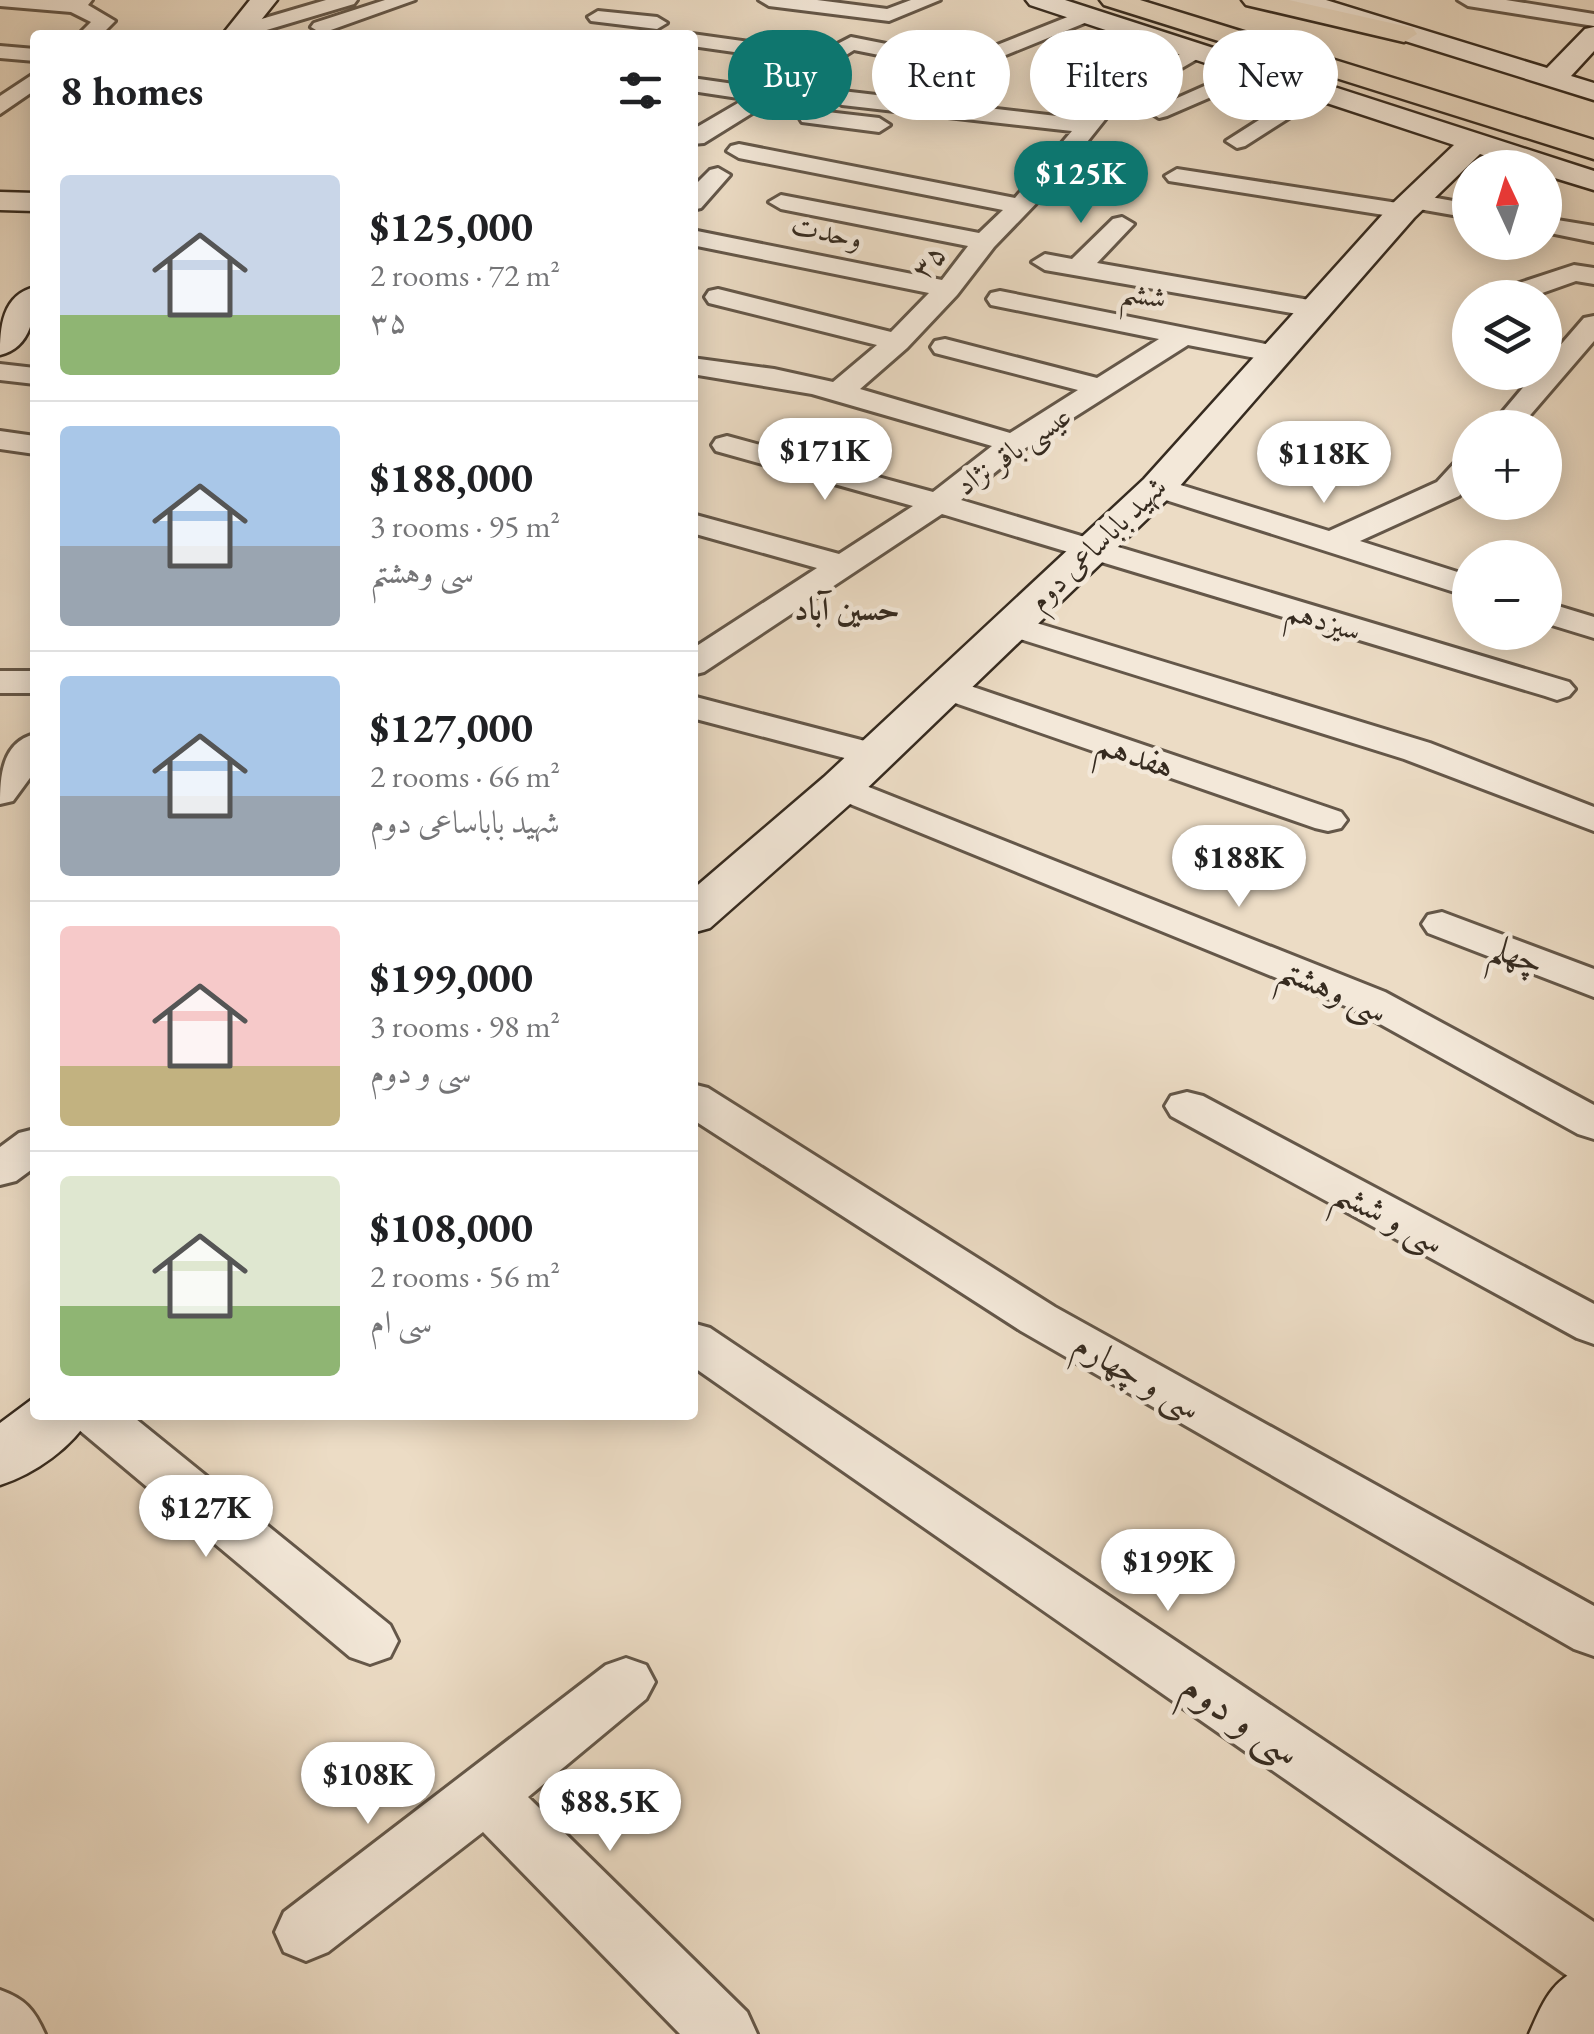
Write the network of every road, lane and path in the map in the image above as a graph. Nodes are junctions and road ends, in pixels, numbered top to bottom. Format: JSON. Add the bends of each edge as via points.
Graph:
{"nodes":[{"id":1,"x":0,"y":0,"type":"edge"},
{"id":2,"x":264,"y":0,"type":"edge"},
{"id":3,"x":348,"y":0,"type":"edge"},
{"id":4,"x":405,"y":0,"type":"edge"},
{"id":5,"x":769,"y":0,"type":"edge"},
{"id":6,"x":930,"y":0,"type":"edge"},
{"id":7,"x":1039,"y":0,"type":"edge"},
{"id":8,"x":1113,"y":0,"type":"edge"},
{"id":9,"x":1299,"y":0,"type":"edge"},
{"id":10,"x":1468,"y":0,"type":"edge"},
{"id":11,"x":78,"y":3,"type":"edge"},
{"id":12,"x":1243,"y":3,"type":"edge"},
{"id":13,"x":1088,"y":8,"type":"edge"},
{"id":14,"x":598,"y":17,"type":"dead end"},
{"id":15,"x":1594,"y":20,"type":"edge"},
{"id":16,"x":657,"y":23,"type":"edge"},
{"id":17,"x":94,"y":30,"type":"edge"},
{"id":18,"x":239,"y":30,"type":"edge"},
{"id":19,"x":249,"y":30,"type":"edge"},
{"id":20,"x":312,"y":30,"type":"edge"},
{"id":21,"x":1404,"y":34,"type":"junction"},
{"id":22,"x":698,"y":41,"type":"edge"},
{"id":23,"x":852,"y":43,"type":"edge"},
{"id":24,"x":728,"y":45,"type":"edge"},
{"id":25,"x":1588,"y":50,"type":"edge"},
{"id":26,"x":0,"y":52,"type":"edge"},
{"id":27,"x":1203,"y":52,"type":"edge"},
{"id":28,"x":30,"y":55,"type":"edge"},
{"id":29,"x":1203,"y":56,"type":"edge"},
{"id":30,"x":1552,"y":79,"type":"junction"},
{"id":31,"x":30,"y":83,"type":"edge"},
{"id":32,"x":698,"y":85,"type":"edge"},
{"id":33,"x":728,"y":90,"type":"edge"},
{"id":34,"x":1594,"y":92,"type":"edge"},
{"id":35,"x":1338,"y":97,"type":"edge"},
{"id":36,"x":0,"y":107,"type":"edge"},
{"id":37,"x":1010,"y":114,"type":"edge"},
{"id":38,"x":728,"y":117,"type":"edge"},
{"id":39,"x":1594,"y":119,"type":"edge"},
{"id":40,"x":832,"y":120,"type":"edge"},
{"id":41,"x":901,"y":120,"type":"edge"},
{"id":42,"x":1270,"y":120,"type":"edge"},
{"id":43,"x":1088,"y":126,"type":"junction"},
{"id":44,"x":698,"y":137,"type":"edge"},
{"id":45,"x":793,"y":140,"type":"dead end"},
{"id":46,"x":1237,"y":141,"type":"dead end"},
{"id":47,"x":1475,"y":142,"type":"junction"},
{"id":48,"x":1594,"y":150,"type":"edge"},
{"id":49,"x":739,"y":151,"type":"dead end"},
{"id":50,"x":718,"y":175,"type":"dead end"},
{"id":51,"x":1177,"y":176,"type":"dead end"},
{"id":52,"x":1594,"y":181,"type":"edge"},
{"id":53,"x":1040,"y":186,"type":"junction"},
{"id":54,"x":698,"y":197,"type":"edge"},
{"id":55,"x":0,"y":201,"type":"edge"},
{"id":56,"x":30,"y":202,"type":"edge"},
{"id":57,"x":781,"y":202,"type":"dead end"},
{"id":58,"x":1019,"y":206,"type":"junction"},
{"id":59,"x":1408,"y":206,"type":"junction"},
{"id":60,"x":1452,"y":210,"type":"edge"},
{"id":61,"x":1122,"y":224,"type":"dead end"},
{"id":62,"x":0,"y":228,"type":"edge"},
{"id":63,"x":1562,"y":228,"type":"edge"},
{"id":64,"x":30,"y":229,"type":"edge"},
{"id":65,"x":1594,"y":234,"type":"edge"},
{"id":66,"x":698,"y":238,"type":"edge"},
{"id":67,"x":985,"y":242,"type":"junction"},
{"id":68,"x":1045,"y":262,"type":"dead end"},
{"id":69,"x":1078,"y":268,"type":"junction"},
{"id":70,"x":1594,"y":276,"type":"edge"},
{"id":71,"x":1556,"y":280,"type":"edge"},
{"id":72,"x":948,"y":289,"type":"junction"},
{"id":73,"x":718,"y":297,"type":"dead end"},
{"id":74,"x":1000,"y":299,"type":"dead end"},
{"id":75,"x":30,"y":306,"type":"edge"},
{"id":76,"x":1314,"y":309,"type":"junction"},
{"id":77,"x":1594,"y":324,"type":"edge"},
{"id":78,"x":1184,"y":335,"type":"junction"},
{"id":79,"x":897,"y":342,"type":"junction"},
{"id":80,"x":0,"y":344,"type":"edge"},
{"id":81,"x":945,"y":347,"type":"dead end"},
{"id":82,"x":1276,"y":354,"type":"junction"},
{"id":83,"x":698,"y":366,"type":"edge"},
{"id":84,"x":0,"y":372,"type":"edge"},
{"id":85,"x":30,"y":375,"type":"edge"},
{"id":86,"x":1104,"y":388,"type":"junction"},
{"id":87,"x":838,"y":392,"type":"junction"},
{"id":88,"x":1519,"y":410,"type":"edge"},
{"id":89,"x":0,"y":440,"type":"edge"},
{"id":90,"x":30,"y":444,"type":"edge"},
{"id":91,"x":1014,"y":444,"type":"junction"},
{"id":92,"x":727,"y":446,"type":"dead end"},
{"id":93,"x":1452,"y":484,"type":"edge"},
{"id":94,"x":1158,"y":487,"type":"junction"},
{"id":95,"x":938,"y":503,"type":"junction"},
{"id":96,"x":698,"y":525,"type":"edge"},
{"id":97,"x":1334,"y":541,"type":"junction"},
{"id":98,"x":1090,"y":551,"type":"junction"},
{"id":99,"x":843,"y":566,"type":"junction"},
{"id":100,"x":1452,"y":581,"type":"edge"},
{"id":101,"x":1562,"y":618,"type":"edge"},
{"id":102,"x":1010,"y":626,"type":"junction"},
{"id":103,"x":1594,"y":628,"type":"edge"},
{"id":104,"x":698,"y":661,"type":"edge"},
{"id":105,"x":0,"y":682,"type":"edge"},
{"id":106,"x":30,"y":682,"type":"edge"},
{"id":107,"x":944,"y":688,"type":"junction"},
{"id":108,"x":1557,"y":689,"type":"dead end"},
{"id":109,"x":698,"y":709,"type":"edge"},
{"id":110,"x":30,"y":752,"type":"edge"},
{"id":111,"x":874,"y":755,"type":"junction"},
{"id":112,"x":841,"y":788,"type":"junction"},
{"id":113,"x":0,"y":792,"type":"edge"},
{"id":114,"x":30,"y":795,"type":"edge"},
{"id":115,"x":1328,"y":820,"type":"dead end"},
{"id":116,"x":1594,"y":820,"type":"edge"},
{"id":117,"x":698,"y":912,"type":"edge"},
{"id":118,"x":1442,"y":924,"type":"dead end"},
{"id":119,"x":1591,"y":978,"type":"edge"},
{"id":120,"x":698,"y":1102,"type":"edge"},
{"id":121,"x":1187,"y":1106,"type":"dead end"},
{"id":122,"x":1594,"y":1124,"type":"edge"},
{"id":123,"x":30,"y":1148,"type":"edge"},
{"id":124,"x":0,"y":1170,"type":"edge"},
{"id":125,"x":1594,"y":1326,"type":"edge"},
{"id":126,"x":698,"y":1345,"type":"edge"},
{"id":127,"x":51,"y":1420,"type":"edge"},
{"id":128,"x":102,"y":1420,"type":"edge"},
{"id":129,"x":0,"y":1459,"type":"edge"},
{"id":130,"x":1594,"y":1633,"type":"edge"},
{"id":131,"x":370,"y":1641,"type":"dead end"},
{"id":132,"x":626,"y":1682,"type":"dead end"},
{"id":133,"x":486,"y":1794,"type":"junction"},
{"id":134,"x":306,"y":1932,"type":"dead end"},
{"id":135,"x":1594,"y":1958,"type":"edge"},
{"id":136,"x":1594,"y":2001,"type":"edge"},
{"id":137,"x":0,"y":2020,"type":"edge"},
{"id":138,"x":12,"y":2034,"type":"edge"},
{"id":139,"x":724,"y":2034,"type":"edge"},
{"id":140,"x":1570,"y":2034,"type":"edge"}],
"edges":[{"from":1,"to":11,"type":"street"},
{"from":2,"to":18,"type":"main road"},
{"from":3,"to":19,"type":"street"},
{"from":4,"to":20,"type":"street"},
{"from":5,"to":6,"type":"street","via":[[889,15]]},
{"from":7,"to":13,"type":"main road"},
{"from":8,"to":48,"type":"highway"},
{"from":9,"to":21,"type":"main road"},
{"from":10,"to":15,"type":"street"},
{"from":11,"to":17,"type":"street","via":[[105,21]]},
{"from":12,"to":21,"type":"highway"},
{"from":12,"to":39,"type":"highway"},
{"from":13,"to":23,"type":"street","via":[[964,66]]},
{"from":13,"to":27,"type":"main road"},
{"from":14,"to":16,"type":"street"},
{"from":21,"to":30,"type":"main road"},
{"from":22,"to":24,"type":"street"},
{"from":25,"to":30,"type":"main road"},
{"from":26,"to":28,"type":"street"},
{"from":29,"to":43,"type":"street","name":"۳۵","via":[[1107,102]]},
{"from":30,"to":34,"type":"main road"},
{"from":31,"to":36,"type":"street"},
{"from":32,"to":33,"type":"street"},
{"from":35,"to":47,"type":"main road"},
{"from":37,"to":43,"type":"street"},
{"from":38,"to":44,"type":"street"},
{"from":40,"to":41,"type":"street","via":[[891,128]]},
{"from":42,"to":46,"type":"street"},
{"from":43,"to":53,"type":"street","name":"۳۵"},
{"from":45,"to":53,"type":"street"},
{"from":47,"to":52,"type":"main road"},
{"from":47,"to":59,"type":"main road","name":"شهید باباساعی دوم"},
{"from":49,"to":58,"type":"street"},
{"from":50,"to":54,"type":"street"},
{"from":51,"to":59,"type":"street"},
{"from":53,"to":58,"type":"street","name":"۳۵"},
{"from":55,"to":56,"type":"main road"},
{"from":57,"to":67,"type":"street"},
{"from":58,"to":67,"type":"street","name":"۳۵"},
{"from":59,"to":60,"type":"street"},
{"from":59,"to":76,"type":"main road","name":"شهید باباساعی دوم"},
{"from":61,"to":69,"type":"street"},
{"from":62,"to":64,"type":"main road"},
{"from":63,"to":65,"type":"street"},
{"from":66,"to":72,"type":"street","name":"وحدت"},
{"from":67,"to":72,"type":"street","name":"۳۵"},
{"from":68,"to":69,"type":"street"},
{"from":69,"to":76,"type":"street"},
{"from":70,"to":71,"type":"street"},
{"from":72,"to":79,"type":"street","name":"۳۵"},
{"from":73,"to":79,"type":"street"},
{"from":74,"to":78,"type":"street","name":"ششم"},
{"from":75,"to":80,"type":"main road"},
{"from":76,"to":82,"type":"main road","name":"شهید باباساعی دوم"},
{"from":77,"to":88,"type":"street"},
{"from":78,"to":82,"type":"street","name":"ششم"},
{"from":78,"to":86,"type":"street","name":"عیسی باقر نژاد"},
{"from":79,"to":87,"type":"street","name":"۳۵"},
{"from":81,"to":86,"type":"street"},
{"from":82,"to":94,"type":"main road","name":"شهید باباساعی دوم"},
{"from":83,"to":87,"type":"street"},
{"from":84,"to":85,"type":"street"},
{"from":86,"to":91,"type":"street","name":"عیسی باقر نژاد"},
{"from":87,"to":91,"type":"street"},
{"from":89,"to":90,"type":"street"},
{"from":91,"to":95,"type":"street","name":"عیسی باقر نژاد"},
{"from":92,"to":95,"type":"street","name":"سیزدهم"},
{"from":93,"to":97,"type":"street"},
{"from":94,"to":97,"type":"street"},
{"from":94,"to":98,"type":"main road","name":"شهید باباساعی دوم"},
{"from":95,"to":98,"type":"street","name":"سیزدهم"},
{"from":95,"to":99,"type":"street","name":"عیسی باقر نژاد"},
{"from":96,"to":99,"type":"street"},
{"from":97,"to":100,"type":"street"},
{"from":98,"to":102,"type":"main road","name":"شهید باباساعی دوم"},
{"from":98,"to":108,"type":"street","name":"سیزدهم"},
{"from":99,"to":104,"type":"street","name":"عیسی باقر نژاد"},
{"from":101,"to":103,"type":"street"},
{"from":102,"to":107,"type":"main road","name":"شهید باباساعی دوم"},
{"from":102,"to":116,"type":"street","via":[[1417,751]]},
{"from":105,"to":106,"type":"street"},
{"from":107,"to":111,"type":"main road","name":"شهید باباساعی دوم"},
{"from":107,"to":115,"type":"street","name":"هفدهم"},
{"from":109,"to":111,"type":"street"},
{"from":110,"to":113,"type":"street"},
{"from":111,"to":112,"type":"main road","name":"شهید باباساعی دوم"},
{"from":112,"to":117,"type":"main road","name":"شهید باباساعی دوم"},
{"from":112,"to":122,"type":"street","name":"سی وهشتم","via":[[1370,1002]]},
{"from":113,"to":114,"type":"street"},
{"from":118,"to":119,"type":"street","name":"چهلم"},
{"from":120,"to":130,"type":"street","name":"سی و چهارم","via":[[1038,1319]]},
{"from":121,"to":125,"type":"street","name":"سی و ششم"},
{"from":123,"to":124,"type":"street"},
{"from":126,"to":135,"type":"street","name":"سی و دوم"},
{"from":127,"to":129,"type":"main road"},
{"from":128,"to":131,"type":"street"},
{"from":132,"to":133,"type":"street"},
{"from":133,"to":134,"type":"street"},
{"from":133,"to":139,"type":"street"},
{"from":136,"to":140,"type":"main road"},
{"from":137,"to":138,"type":"street"}]}
